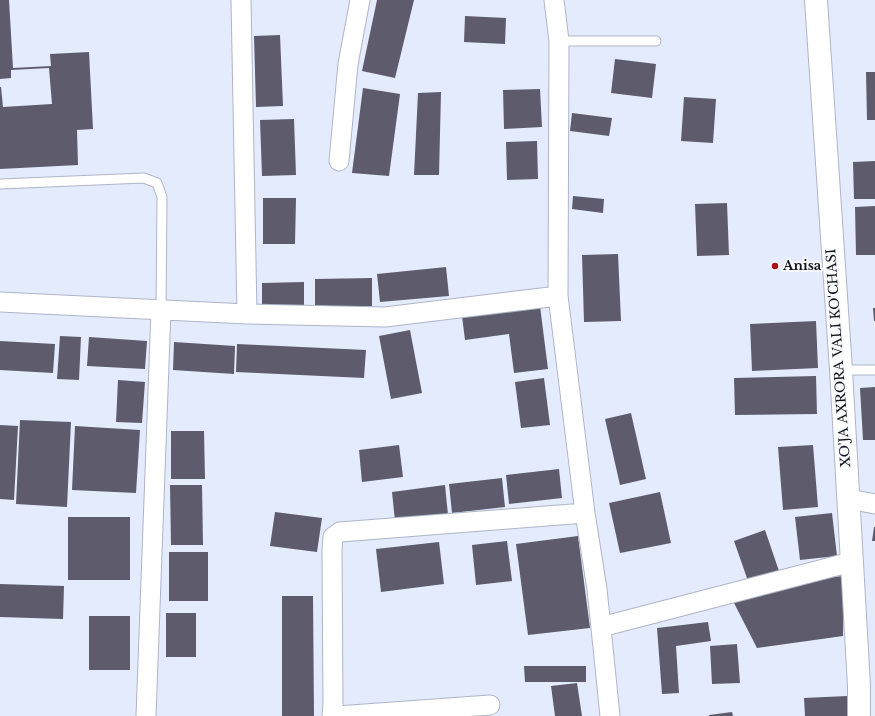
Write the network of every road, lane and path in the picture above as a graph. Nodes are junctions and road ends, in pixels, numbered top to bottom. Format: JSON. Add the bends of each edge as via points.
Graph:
{"nodes":[{"id":1,"x":241,"y":0,"type":"edge"},
{"id":2,"x":360,"y":0,"type":"edge"},
{"id":3,"x":554,"y":0,"type":"edge"},
{"id":4,"x":816,"y":0,"type":"edge"},
{"id":5,"x":558,"y":41,"type":"junction"},
{"id":6,"x":656,"y":42,"type":"dead end"},
{"id":7,"x":338,"y":162,"type":"dead end"},
{"id":8,"x":0,"y":184,"type":"edge"},
{"id":9,"x":558,"y":296,"type":"junction"},
{"id":10,"x":0,"y":302,"type":"edge"},
{"id":11,"x":160,"y":310,"type":"junction"},
{"id":12,"x":247,"y":314,"type":"junction"},
{"id":13,"x":840,"y":370,"type":"junction"},
{"id":14,"x":875,"y":370,"type":"edge"},
{"id":15,"x":848,"y":500,"type":"junction"},
{"id":16,"x":875,"y":504,"type":"edge"},
{"id":17,"x":585,"y":513,"type":"junction"},
{"id":18,"x":851,"y":562,"type":"junction"},
{"id":19,"x":601,"y":627,"type":"junction"},
{"id":20,"x":490,"y":705,"type":"dead end"},
{"id":21,"x":146,"y":716,"type":"edge"},
{"id":22,"x":332,"y":716,"type":"edge"},
{"id":23,"x":337,"y":716,"type":"edge"},
{"id":24,"x":610,"y":716,"type":"edge"},
{"id":25,"x":859,"y":716,"type":"edge"}],
"edges":[{"from":1,"to":12,"type":"street"},
{"from":2,"to":7,"type":"street","via":[[348,64]]},
{"from":3,"to":5,"type":"street"},
{"from":4,"to":13,"type":"street","name":"XO'JA AXRORA VALI KO'CHASI"},
{"from":5,"to":6,"type":"lane"},
{"from":5,"to":9,"type":"street"},
{"from":8,"to":11,"type":"lane","via":[[144,178],[157,183],[162,197]]},
{"from":9,"to":12,"type":"street","via":[[385,317]]},
{"from":9,"to":17,"type":"street"},
{"from":10,"to":11,"type":"street"},
{"from":11,"to":12,"type":"street"},
{"from":11,"to":21,"type":"street"},
{"from":13,"to":14,"type":"lane"},
{"from":13,"to":15,"type":"street","name":"XO'JA AXRORA VALI KO'CHASI"},
{"from":15,"to":16,"type":"street"},
{"from":15,"to":18,"type":"street","name":"XO'JA AXRORA VALI KO'CHASI"},
{"from":17,"to":19,"type":"street"},
{"from":17,"to":22,"type":"street","via":[[340,532],[333,537]]},
{"from":18,"to":19,"type":"street"},
{"from":18,"to":25,"type":"street","name":"XO'JA AXRORA VALI KO'CHASI"},
{"from":19,"to":24,"type":"street"},
{"from":20,"to":23,"type":"street"}]}
